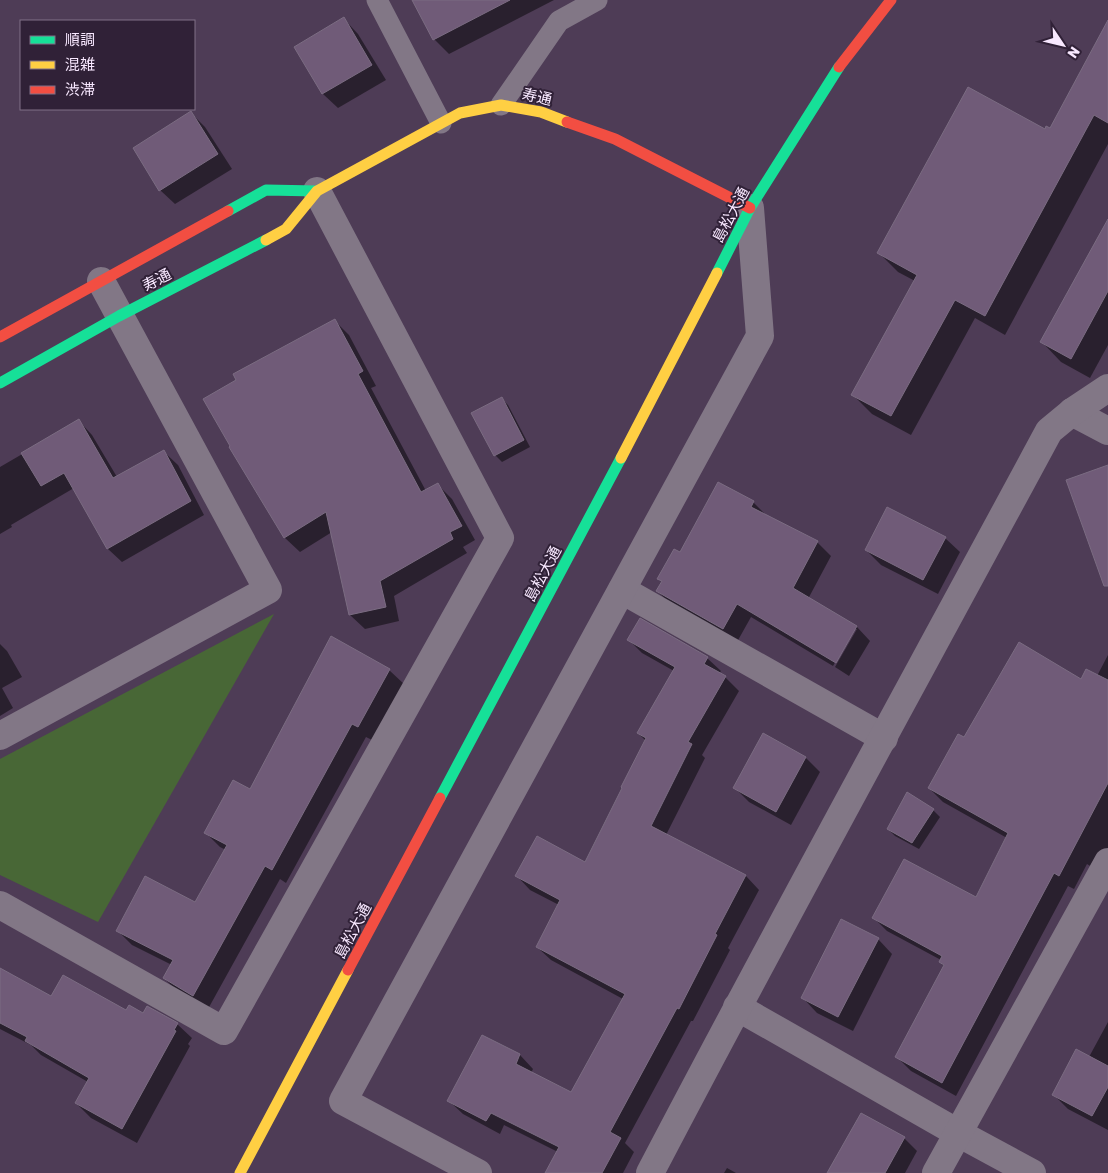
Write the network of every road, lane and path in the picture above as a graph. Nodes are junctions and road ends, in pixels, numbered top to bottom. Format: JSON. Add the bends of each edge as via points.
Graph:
{"nodes":[{"id":1,"x":377,"y":0,"type":"edge"},
{"id":2,"x":597,"y":0,"type":"edge"},
{"id":3,"x":891,"y":0,"type":"edge"},
{"id":4,"x":501,"y":105,"type":"junction"},
{"id":5,"x":441,"y":123,"type":"junction"},
{"id":6,"x":317,"y":191,"type":"junction"},
{"id":7,"x":750,"y":208,"type":"junction"},
{"id":8,"x":101,"y":281,"type":"junction"},
{"id":9,"x":119,"y":316,"type":"junction"},
{"id":10,"x":0,"y":337,"type":"edge"},
{"id":11,"x":0,"y":383,"type":"edge"},
{"id":12,"x":1108,"y":388,"type":"edge"},
{"id":13,"x":1072,"y":412,"type":"junction"},
{"id":14,"x":1108,"y":431,"type":"edge"},
{"id":15,"x":622,"y":590,"type":"junction"},
{"id":16,"x":0,"y":736,"type":"edge"},
{"id":17,"x":884,"y":738,"type":"junction"},
{"id":18,"x":1108,"y":862,"type":"edge"},
{"id":19,"x":0,"y":905,"type":"edge"},
{"id":20,"x":737,"y":1008,"type":"junction"},
{"id":21,"x":958,"y":1133,"type":"junction"},
{"id":22,"x":240,"y":1173,"type":"edge"},
{"id":23,"x":478,"y":1173,"type":"edge"},
{"id":24,"x":650,"y":1173,"type":"edge"},
{"id":25,"x":936,"y":1173,"type":"edge"},
{"id":26,"x":1032,"y":1173,"type":"edge"}],
"edges":[{"from":1,"to":5,"type":"lane"},
{"from":2,"to":4,"type":"lane","via":[[559,21]]},
{"from":3,"to":7,"type":"street","name":"島松大通","via":[[842,62]]},
{"from":4,"to":5,"type":"street","name":"寿通","via":[[460,113]]},
{"from":4,"to":7,"type":"street","name":"寿通","via":[[541,112],[615,139]]},
{"from":5,"to":6,"type":"street","name":"寿通"},
{"from":6,"to":8,"type":"street","name":"寿通","via":[[266,190]]},
{"from":6,"to":9,"type":"street","name":"寿通","via":[[286,229]]},
{"from":6,"to":19,"type":"street","via":[[500,538],[224,1031]]},
{"from":7,"to":15,"type":"street","via":[[760,336]]},
{"from":7,"to":22,"type":"street","name":"島松大通","via":[[648,408]]},
{"from":8,"to":9,"type":"street"},
{"from":8,"to":10,"type":"street","name":"寿通"},
{"from":9,"to":11,"type":"street","name":"寿通"},
{"from":9,"to":16,"type":"street","via":[[268,590]]},
{"from":12,"to":13,"type":"street"},
{"from":13,"to":14,"type":"street"},
{"from":13,"to":17,"type":"street","via":[[1049,430]]},
{"from":15,"to":17,"type":"street"},
{"from":15,"to":23,"type":"street","via":[[343,1101]]},
{"from":17,"to":20,"type":"street"},
{"from":18,"to":21,"type":"street"},
{"from":20,"to":21,"type":"street"},
{"from":20,"to":24,"type":"street"},
{"from":21,"to":25,"type":"street"},
{"from":21,"to":26,"type":"street"}]}
